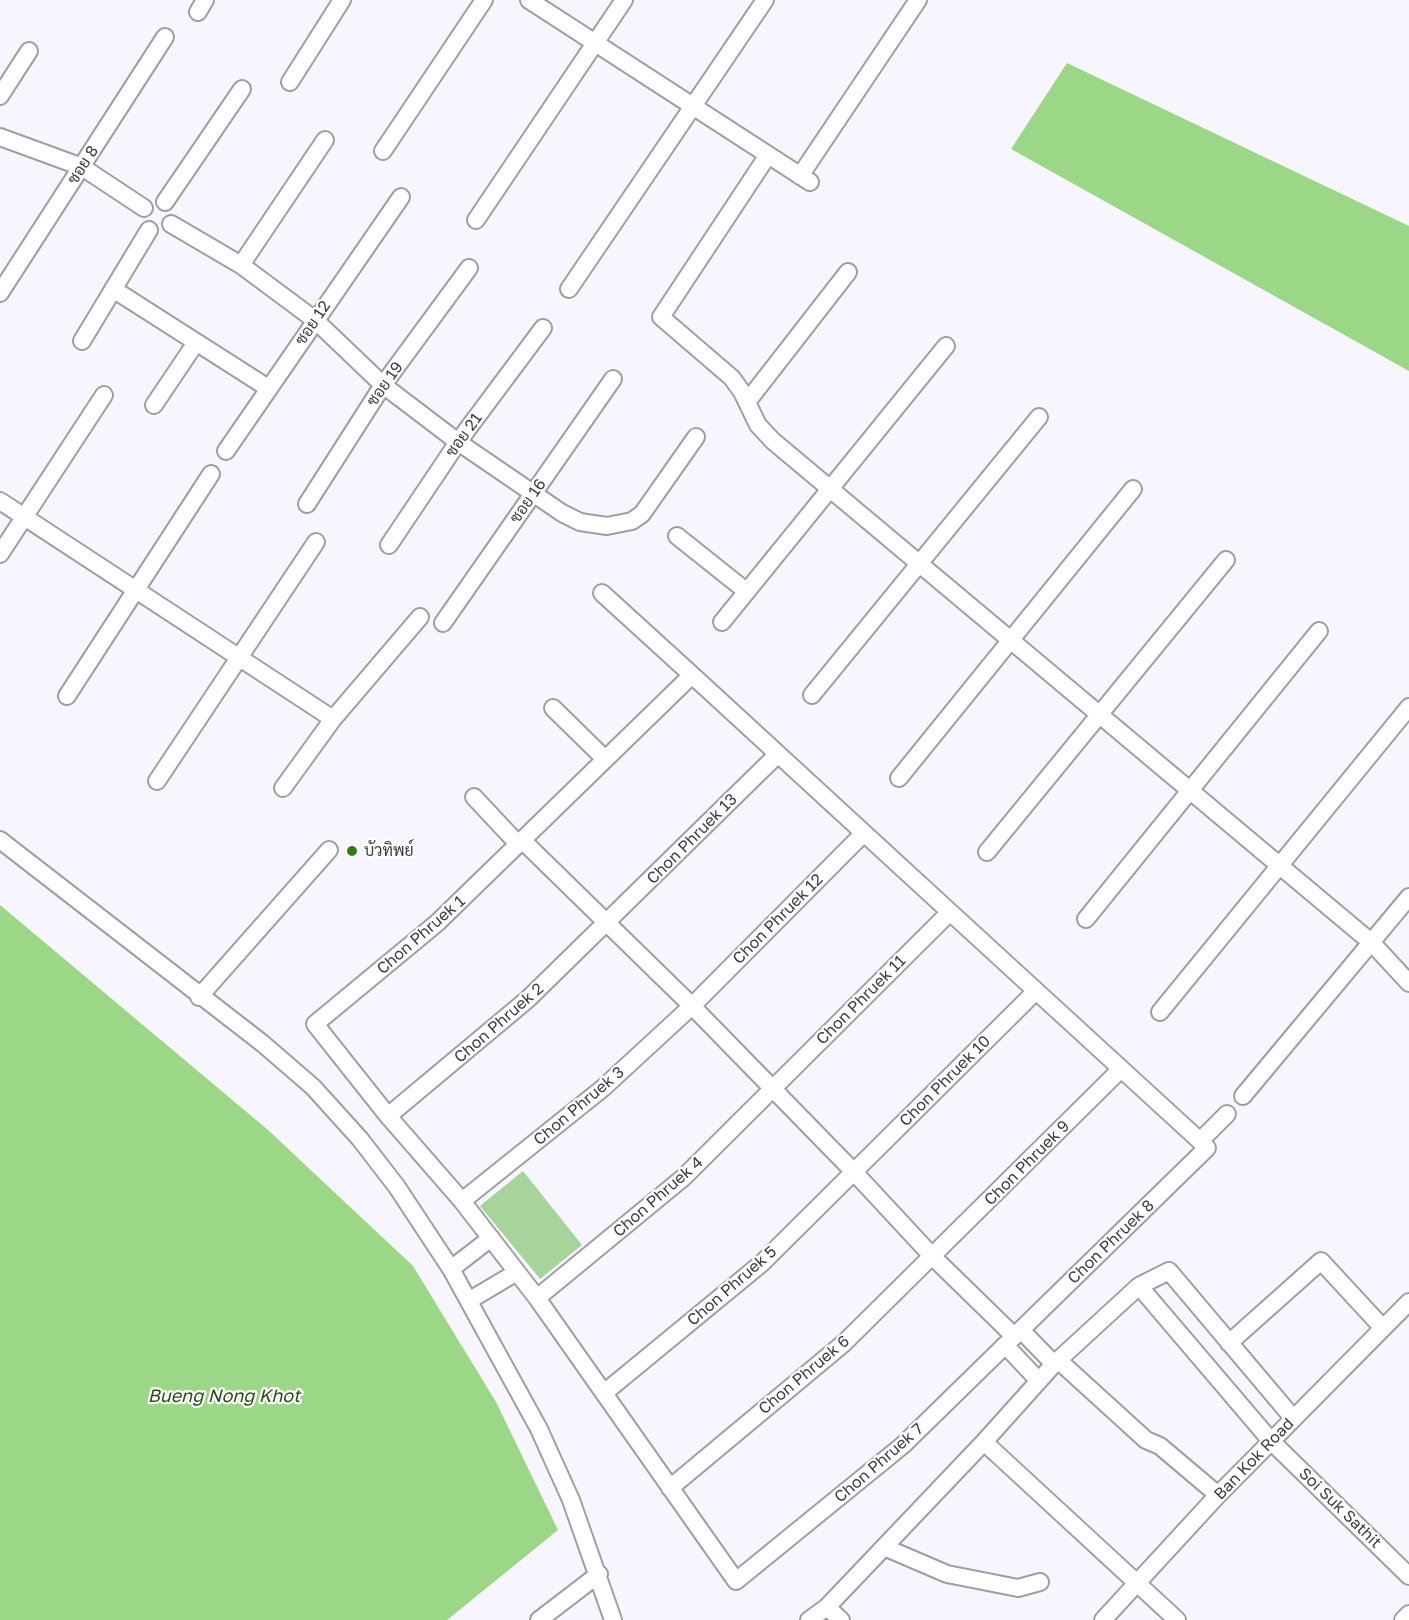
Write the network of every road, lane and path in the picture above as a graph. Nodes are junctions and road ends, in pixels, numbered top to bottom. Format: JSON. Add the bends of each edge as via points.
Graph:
{"nodes":[{"id":1,"x":342,"y":0,"type":"edge"},
{"id":2,"x":484,"y":0,"type":"edge"},
{"id":3,"x":529,"y":0,"type":"edge"},
{"id":4,"x":624,"y":0,"type":"edge"},
{"id":5,"x":765,"y":0,"type":"edge"},
{"id":6,"x":918,"y":0,"type":"edge"},
{"id":7,"x":165,"y":37,"type":"dead end"},
{"id":8,"x":596,"y":43,"type":"junction"},
{"id":9,"x":29,"y":51,"type":"dead end"},
{"id":10,"x":290,"y":82,"type":"dead end"},
{"id":11,"x":242,"y":88,"type":"dead end"},
{"id":12,"x":0,"y":96,"type":"edge"},
{"id":13,"x":694,"y":107,"type":"junction"},
{"id":14,"x":0,"y":137,"type":"edge"},
{"id":15,"x":325,"y":140,"type":"dead end"},
{"id":16,"x":383,"y":151,"type":"dead end"},
{"id":17,"x":768,"y":155,"type":"junction"},
{"id":18,"x":82,"y":167,"type":"junction"},
{"id":19,"x":401,"y":196,"type":"dead end"},
{"id":20,"x":165,"y":202,"type":"junction"},
{"id":21,"x":144,"y":208,"type":"junction"},
{"id":22,"x":476,"y":220,"type":"dead end"},
{"id":23,"x":171,"y":224,"type":"junction"},
{"id":24,"x":149,"y":230,"type":"junction"},
{"id":25,"x":241,"y":265,"type":"junction"},
{"id":26,"x":469,"y":268,"type":"dead end"},
{"id":27,"x":848,"y":272,"type":"dead end"},
{"id":28,"x":113,"y":289,"type":"junction"},
{"id":29,"x":569,"y":289,"type":"dead end"},
{"id":30,"x":0,"y":293,"type":"edge"},
{"id":31,"x":315,"y":320,"type":"junction"},
{"id":32,"x":543,"y":328,"type":"dead end"},
{"id":33,"x":82,"y":341,"type":"dead end"},
{"id":34,"x":195,"y":344,"type":"junction"},
{"id":35,"x":946,"y":346,"type":"dead end"},
{"id":36,"x":613,"y":379,"type":"dead end"},
{"id":37,"x":383,"y":385,"type":"junction"},
{"id":38,"x":268,"y":388,"type":"junction"},
{"id":39,"x":104,"y":395,"type":"dead end"},
{"id":40,"x":747,"y":402,"type":"junction"},
{"id":41,"x":154,"y":405,"type":"dead end"},
{"id":42,"x":1039,"y":417,"type":"dead end"},
{"id":43,"x":696,"y":437,"type":"dead end"},
{"id":44,"x":458,"y":442,"type":"junction"},
{"id":45,"x":226,"y":451,"type":"dead end"},
{"id":46,"x":211,"y":474,"type":"dead end"},
{"id":47,"x":1133,"y":489,"type":"dead end"},
{"id":48,"x":830,"y":490,"type":"junction"},
{"id":49,"x":533,"y":494,"type":"junction"},
{"id":50,"x":0,"y":501,"type":"edge"},
{"id":51,"x":307,"y":504,"type":"dead end"},
{"id":52,"x":25,"y":517,"type":"junction"},
{"id":53,"x":677,"y":536,"type":"dead end"},
{"id":54,"x":316,"y":542,"type":"dead end"},
{"id":55,"x":389,"y":545,"type":"dead end"},
{"id":56,"x":0,"y":554,"type":"edge"},
{"id":57,"x":1226,"y":560,"type":"dead end"},
{"id":58,"x":919,"y":565,"type":"junction"},
{"id":59,"x":136,"y":589,"type":"junction"},
{"id":60,"x":746,"y":591,"type":"junction"},
{"id":61,"x":602,"y":593,"type":"dead end"},
{"id":62,"x":420,"y":617,"type":"dead end"},
{"id":63,"x":722,"y":622,"type":"dead end"},
{"id":64,"x":443,"y":623,"type":"dead end"},
{"id":65,"x":1319,"y":631,"type":"dead end"},
{"id":66,"x":1010,"y":640,"type":"junction"},
{"id":67,"x":241,"y":658,"type":"junction"},
{"id":68,"x":692,"y":675,"type":"junction"},
{"id":69,"x":812,"y":695,"type":"dead end"},
{"id":70,"x":67,"y":696,"type":"dead end"},
{"id":71,"x":1409,"y":707,"type":"edge"},
{"id":72,"x":553,"y":708,"type":"dead end"},
{"id":73,"x":1100,"y":716,"type":"junction"},
{"id":74,"x":333,"y":719,"type":"junction"},
{"id":75,"x":778,"y":754,"type":"junction"},
{"id":76,"x":604,"y":759,"type":"junction"},
{"id":77,"x":899,"y":778,"type":"dead end"},
{"id":78,"x":157,"y":781,"type":"dead end"},
{"id":79,"x":283,"y":788,"type":"dead end"},
{"id":80,"x":1190,"y":791,"type":"junction"},
{"id":81,"x":474,"y":797,"type":"dead end"},
{"id":82,"x":864,"y":833,"type":"junction"},
{"id":83,"x":0,"y":840,"type":"edge"},
{"id":84,"x":520,"y":842,"type":"junction"},
{"id":85,"x":329,"y":850,"type":"dead end"},
{"id":86,"x":987,"y":852,"type":"dead end"},
{"id":87,"x":1281,"y":867,"type":"junction"},
{"id":88,"x":1409,"y":897,"type":"edge"},
{"id":89,"x":950,"y":912,"type":"junction"},
{"id":90,"x":1086,"y":919,"type":"dead end"},
{"id":91,"x":606,"y":925,"type":"junction"},
{"id":92,"x":1372,"y":943,"type":"junction"},
{"id":93,"x":1409,"y":983,"type":"edge"},
{"id":94,"x":1036,"y":991,"type":"junction"},
{"id":95,"x":199,"y":997,"type":"junction"},
{"id":96,"x":692,"y":1006,"type":"junction"},
{"id":97,"x":1160,"y":1012,"type":"dead end"},
{"id":98,"x":1122,"y":1070,"type":"junction"},
{"id":99,"x":772,"y":1089,"type":"junction"},
{"id":100,"x":1243,"y":1096,"type":"dead end"},
{"id":101,"x":1227,"y":1114,"type":"dead end"},
{"id":102,"x":388,"y":1116,"type":"junction"},
{"id":103,"x":1204,"y":1145,"type":"junction"},
{"id":104,"x":854,"y":1172,"type":"junction"},
{"id":105,"x":462,"y":1201,"type":"junction"},
{"id":106,"x":491,"y":1238,"type":"junction"},
{"id":107,"x":932,"y":1256,"type":"junction"},
{"id":108,"x":451,"y":1269,"type":"junction"},
{"id":109,"x":517,"y":1272,"type":"junction"},
{"id":110,"x":1139,"y":1286,"type":"junction"},
{"id":111,"x":537,"y":1298,"type":"junction"},
{"id":112,"x":470,"y":1300,"type":"junction"},
{"id":113,"x":1409,"y":1302,"type":"edge"},
{"id":114,"x":1382,"y":1327,"type":"junction"},
{"id":115,"x":1014,"y":1337,"type":"junction"},
{"id":116,"x":1229,"y":1343,"type":"junction"},
{"id":117,"x":1056,"y":1362,"type":"junction"},
{"id":118,"x":1039,"y":1381,"type":"junction"},
{"id":119,"x":604,"y":1393,"type":"junction"},
{"id":120,"x":1293,"y":1418,"type":"junction"},
{"id":121,"x":1271,"y":1441,"type":"junction"},
{"id":122,"x":984,"y":1442,"type":"junction"},
{"id":123,"x":670,"y":1488,"type":"junction"},
{"id":124,"x":1218,"y":1496,"type":"junction"},
{"id":125,"x":884,"y":1547,"type":"junction"},
{"id":126,"x":599,"y":1574,"type":"junction"},
{"id":127,"x":1409,"y":1576,"type":"edge"},
{"id":128,"x":1040,"y":1581,"type":"dead end"},
{"id":129,"x":1138,"y":1584,"type":"junction"},
{"id":130,"x":827,"y":1607,"type":"junction"},
{"id":131,"x":1409,"y":1614,"type":"edge"},
{"id":132,"x":539,"y":1620,"type":"edge"},
{"id":133,"x":613,"y":1620,"type":"edge"},
{"id":134,"x":808,"y":1620,"type":"edge"},
{"id":135,"x":841,"y":1620,"type":"edge"},
{"id":136,"x":1103,"y":1620,"type":"edge"},
{"id":137,"x":1176,"y":1620,"type":"edge"},
{"id":138,"x":1403,"y":1620,"type":"edge"}],
"edges":[{"from":1,"to":10,"type":"street"},
{"from":2,"to":16,"type":"street"},
{"from":3,"to":8,"type":"street"},
{"from":4,"to":8,"type":"street"},
{"from":5,"to":13,"type":"street"},
{"from":6,"to":17,"type":"street","via":[[805,179]]},
{"from":7,"to":18,"type":"street","name":"ซอย 8"},
{"from":8,"to":13,"type":"street"},
{"from":8,"to":22,"type":"street"},
{"from":9,"to":12,"type":"street"},
{"from":11,"to":20,"type":"street"},
{"from":13,"to":17,"type":"street"},
{"from":13,"to":29,"type":"street"},
{"from":14,"to":18,"type":"street"},
{"from":15,"to":25,"type":"street"},
{"from":17,"to":40,"type":"street","via":[[661,317],[722,368]]},
{"from":18,"to":21,"type":"street"},
{"from":18,"to":30,"type":"street","name":"ซอย 8"},
{"from":19,"to":31,"type":"street","name":"ซอย 12"},
{"from":20,"to":21,"type":"street","via":[[153,201]]},
{"from":20,"to":23,"type":"street","via":[[172,212]]},
{"from":21,"to":24,"type":"street","via":[[142,220]]},
{"from":23,"to":24,"type":"street","via":[[161,231]]},
{"from":23,"to":25,"type":"street"},
{"from":24,"to":28,"type":"street"},
{"from":25,"to":31,"type":"street"},
{"from":26,"to":37,"type":"street","name":"ซอย 19"},
{"from":27,"to":40,"type":"street"},
{"from":28,"to":33,"type":"street"},
{"from":28,"to":34,"type":"street"},
{"from":31,"to":37,"type":"street"},
{"from":31,"to":38,"type":"street","name":"ซอย 12"},
{"from":32,"to":44,"type":"street","name":"ซอย 21"},
{"from":34,"to":38,"type":"street"},
{"from":34,"to":41,"type":"street"},
{"from":35,"to":48,"type":"street"},
{"from":36,"to":49,"type":"street","name":"ซอย 16"},
{"from":37,"to":44,"type":"street"},
{"from":37,"to":51,"type":"street","name":"ซอย 19"},
{"from":38,"to":45,"type":"street","name":"ซอย 12"},
{"from":39,"to":52,"type":"street"},
{"from":40,"to":48,"type":"street","via":[[761,430]]},
{"from":42,"to":58,"type":"street"},
{"from":43,"to":49,"type":"street","via":[[642,514],[632,521],[594,525],[562,513]]},
{"from":44,"to":49,"type":"street"},
{"from":44,"to":55,"type":"street","name":"ซอย 21"},
{"from":46,"to":59,"type":"street"},
{"from":47,"to":66,"type":"street"},
{"from":48,"to":58,"type":"street"},
{"from":48,"to":60,"type":"street"},
{"from":49,"to":64,"type":"street","name":"ซอย 16"},
{"from":50,"to":52,"type":"street"},
{"from":52,"to":56,"type":"street"},
{"from":52,"to":59,"type":"street"},
{"from":53,"to":60,"type":"street"},
{"from":54,"to":67,"type":"street"},
{"from":57,"to":73,"type":"street"},
{"from":58,"to":66,"type":"street"},
{"from":58,"to":69,"type":"street"},
{"from":59,"to":67,"type":"street"},
{"from":59,"to":70,"type":"street"},
{"from":60,"to":63,"type":"street"},
{"from":61,"to":68,"type":"street"},
{"from":62,"to":74,"type":"street"},
{"from":65,"to":80,"type":"street"},
{"from":66,"to":73,"type":"street"},
{"from":66,"to":77,"type":"street"},
{"from":67,"to":74,"type":"street"},
{"from":67,"to":78,"type":"street"},
{"from":68,"to":75,"type":"street"},
{"from":68,"to":76,"type":"street","name":"Chon Phruek 1"},
{"from":71,"to":87,"type":"street"},
{"from":72,"to":76,"type":"street"},
{"from":73,"to":80,"type":"street"},
{"from":73,"to":86,"type":"street"},
{"from":74,"to":79,"type":"street"},
{"from":75,"to":82,"type":"street"},
{"from":75,"to":91,"type":"street","name":"Chon Phruek 13"},
{"from":76,"to":84,"type":"street","name":"Chon Phruek 1"},
{"from":80,"to":87,"type":"street"},
{"from":80,"to":90,"type":"street"},
{"from":81,"to":84,"type":"street"},
{"from":82,"to":89,"type":"street"},
{"from":82,"to":96,"type":"street","name":"Chon Phruek 12"},
{"from":83,"to":95,"type":"street"},
{"from":84,"to":91,"type":"street"},
{"from":84,"to":102,"type":"street","name":"Chon Phruek 1","via":[[438,923],[315,1024]]},
{"from":85,"to":95,"type":"street"},
{"from":87,"to":92,"type":"street"},
{"from":87,"to":97,"type":"street"},
{"from":88,"to":92,"type":"street"},
{"from":89,"to":94,"type":"street"},
{"from":89,"to":99,"type":"street","name":"Chon Phruek 11"},
{"from":91,"to":96,"type":"street"},
{"from":91,"to":102,"type":"street","name":"Chon Phruek 2","via":[[528,999]]},
{"from":92,"to":93,"type":"street"},
{"from":92,"to":100,"type":"street"},
{"from":94,"to":98,"type":"street"},
{"from":94,"to":104,"type":"street","name":"Chon Phruek 10"},
{"from":95,"to":108,"type":"street","via":[[313,1087],[379,1163]]},
{"from":96,"to":99,"type":"street"},
{"from":96,"to":105,"type":"street","name":"Chon Phruek 3","via":[[603,1088]]},
{"from":98,"to":103,"type":"street"},
{"from":98,"to":107,"type":"street","name":"Chon Phruek 9"},
{"from":99,"to":104,"type":"street"},
{"from":99,"to":111,"type":"street","name":"Chon Phruek 4","via":[[684,1177]]},
{"from":101,"to":103,"type":"street","name":"Chon Phruek 8"},
{"from":102,"to":105,"type":"street"},
{"from":103,"to":115,"type":"street","name":"Chon Phruek 8"},
{"from":104,"to":107,"type":"street"},
{"from":104,"to":119,"type":"street","name":"Chon Phruek 5","via":[[762,1263]]},
{"from":105,"to":106,"type":"street"},
{"from":106,"to":108,"type":"street"},
{"from":106,"to":109,"type":"street"},
{"from":107,"to":115,"type":"street"},
{"from":107,"to":123,"type":"street","name":"Chon Phruek 6","via":[[844,1343]]},
{"from":108,"to":112,"type":"street"},
{"from":109,"to":111,"type":"street"},
{"from":109,"to":112,"type":"street"},
{"from":110,"to":116,"type":"street","via":[[1169,1271]]},
{"from":110,"to":117,"type":"street"},
{"from":110,"to":121,"type":"street","name":"Soi Suk Sathit"},
{"from":111,"to":119,"type":"street"},
{"from":112,"to":126,"type":"street","via":[[539,1429]]},
{"from":113,"to":114,"type":"street","name":"Ban Kok Road"},
{"from":114,"to":116,"type":"street","via":[[1321,1261]]},
{"from":114,"to":120,"type":"street","name":"Ban Kok Road"},
{"from":115,"to":117,"type":"street"},
{"from":115,"to":118,"type":"street"},
{"from":115,"to":123,"type":"street","name":"Chon Phruek 7","via":[[903,1445],[736,1581]]},
{"from":116,"to":120,"type":"street"},
{"from":117,"to":118,"type":"street"},
{"from":117,"to":124,"type":"street"},
{"from":118,"to":122,"type":"street"},
{"from":119,"to":123,"type":"street"},
{"from":120,"to":121,"type":"street","name":"Ban Kok Road"},
{"from":121,"to":124,"type":"street","name":"Ban Kok Road"},
{"from":121,"to":127,"type":"street","name":"Soi Suk Sathit"},
{"from":122,"to":125,"type":"street"},
{"from":122,"to":129,"type":"street"},
{"from":124,"to":129,"type":"street","name":"Ban Kok Road"},
{"from":125,"to":128,"type":"street","via":[[948,1574],[1018,1588]]},
{"from":125,"to":130,"type":"street"},
{"from":126,"to":132,"type":"street"},
{"from":126,"to":133,"type":"street"},
{"from":129,"to":136,"type":"street","name":"Ban Kok Road"},
{"from":129,"to":137,"type":"street"},
{"from":130,"to":134,"type":"street"},
{"from":130,"to":135,"type":"street"},
{"from":131,"to":138,"type":"street"}]}
